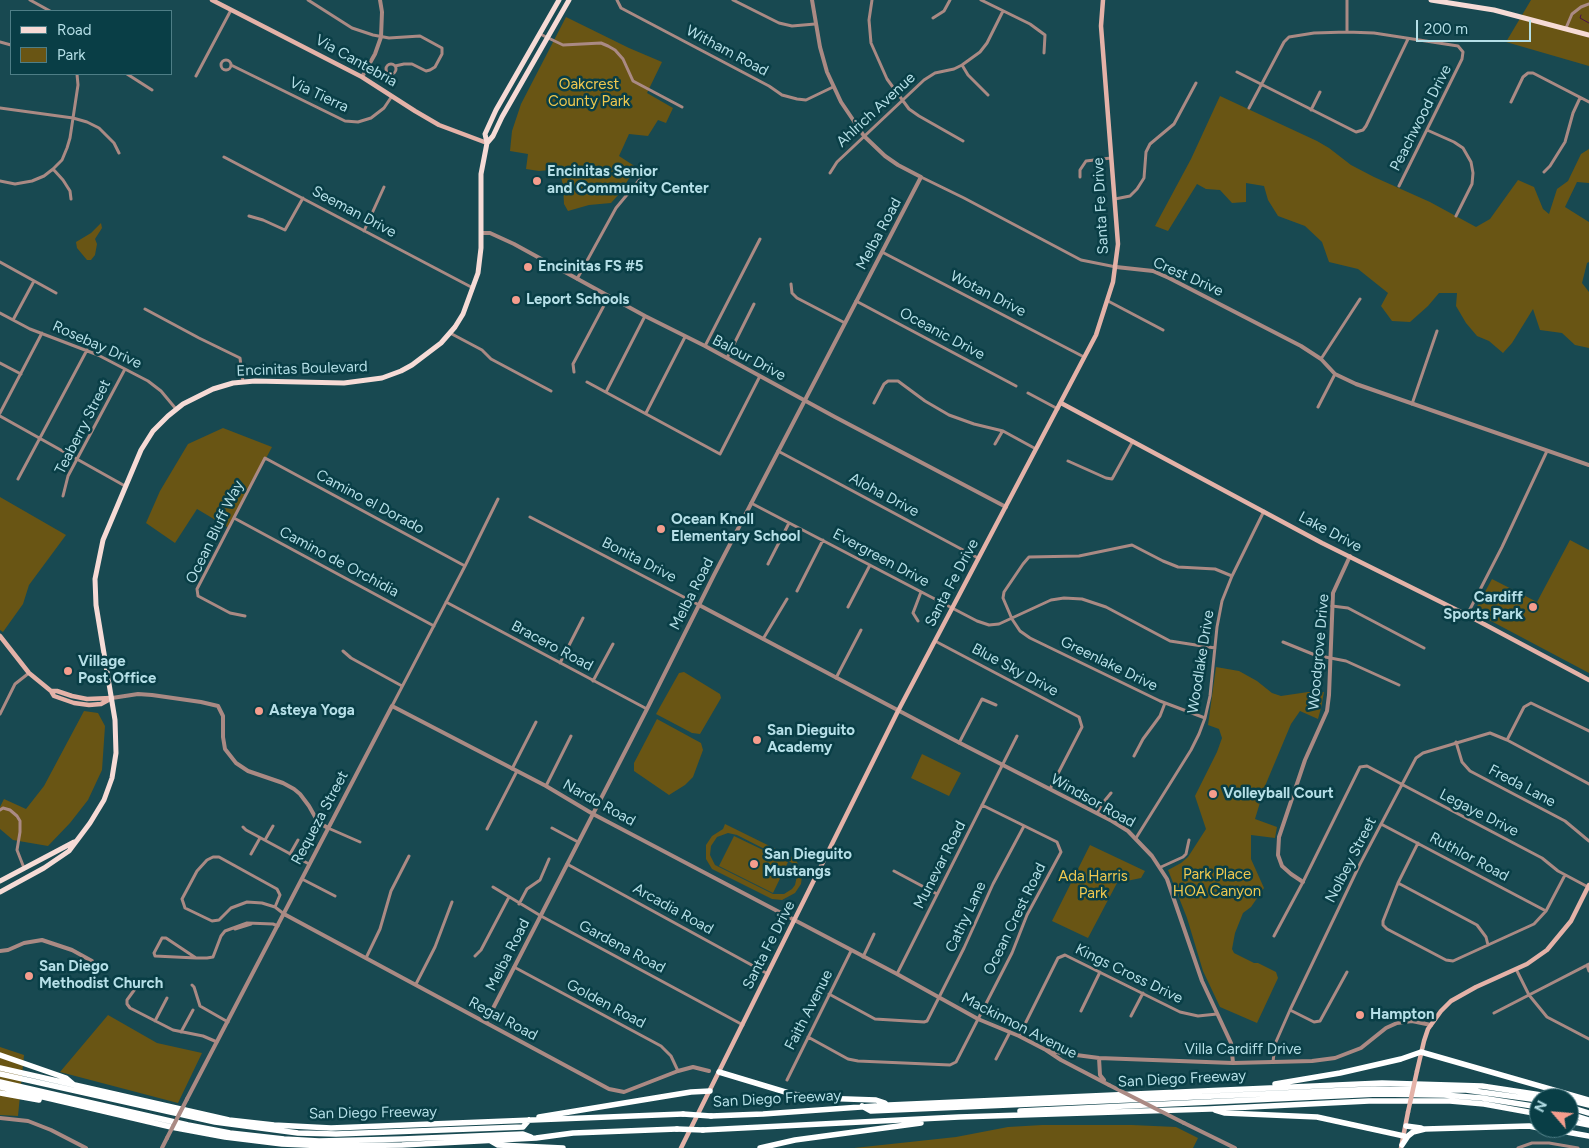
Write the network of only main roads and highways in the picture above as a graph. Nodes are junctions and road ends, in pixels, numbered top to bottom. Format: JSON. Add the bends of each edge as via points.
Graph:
{"nodes":[{"id":1,"x":212,"y":0,"type":"edge"},
{"id":2,"x":559,"y":0,"type":"edge"},
{"id":3,"x":569,"y":0,"type":"edge"},
{"id":4,"x":1103,"y":0,"type":"edge"},
{"id":5,"x":1431,"y":0,"type":"edge"},
{"id":6,"x":1589,"y":35,"type":"edge"},
{"id":7,"x":487,"y":143,"type":"junction"},
{"id":8,"x":1061,"y":403,"type":"junction"},
{"id":9,"x":0,"y":636,"type":"edge"},
{"id":10,"x":1589,"y":680,"type":"edge"},
{"id":11,"x":112,"y":698,"type":"junction"},
{"id":12,"x":74,"y":842,"type":"junction"},
{"id":13,"x":0,"y":881,"type":"edge"},
{"id":14,"x":1589,"y":886,"type":"edge"},
{"id":15,"x":0,"y":892,"type":"edge"},
{"id":16,"x":1421,"y":1052,"type":"junction"},
{"id":17,"x":0,"y":1055,"type":"edge"},
{"id":18,"x":0,"y":1068,"type":"edge"},
{"id":19,"x":719,"y":1072,"type":"junction"},
{"id":20,"x":0,"y":1074,"type":"edge"},
{"id":21,"x":0,"y":1082,"type":"edge"},
{"id":22,"x":75,"y":1085,"type":"junction"},
{"id":23,"x":0,"y":1087,"type":"edge"},
{"id":24,"x":1250,"y":1088,"type":"junction"},
{"id":25,"x":710,"y":1091,"type":"junction"},
{"id":26,"x":0,"y":1093,"type":"edge"},
{"id":27,"x":1529,"y":1093,"type":"edge"},
{"id":28,"x":1529,"y":1099,"type":"edge"},
{"id":29,"x":1589,"y":1100,"type":"edge"},
{"id":30,"x":890,"y":1105,"type":"junction"},
{"id":31,"x":1529,"y":1105,"type":"edge"},
{"id":32,"x":862,"y":1106,"type":"junction"},
{"id":33,"x":1210,"y":1109,"type":"junction"},
{"id":34,"x":1529,"y":1112,"type":"edge"},
{"id":35,"x":117,"y":1114,"type":"junction"},
{"id":36,"x":959,"y":1117,"type":"junction"},
{"id":37,"x":529,"y":1120,"type":"junction"},
{"id":38,"x":515,"y":1121,"type":"junction"},
{"id":39,"x":864,"y":1122,"type":"junction"},
{"id":40,"x":1406,"y":1126,"type":"junction"},
{"id":41,"x":1529,"y":1126,"type":"edge"},
{"id":42,"x":1425,"y":1129,"type":"junction"},
{"id":43,"x":1404,"y":1136,"type":"junction"},
{"id":44,"x":536,"y":1138,"type":"junction"},
{"id":45,"x":489,"y":1140,"type":"junction"},
{"id":46,"x":1402,"y":1147,"type":"edge"},
{"id":47,"x":563,"y":1148,"type":"edge"},
{"id":48,"x":681,"y":1148,"type":"edge"},
{"id":49,"x":760,"y":1148,"type":"edge"}],
"edges":[{"from":1,"to":7,"type":"main road","name":"Via Cantebria","via":[[362,77],[439,125]]},
{"from":2,"to":7,"type":"main road","name":"Encinitas Boulevard","via":[[489,125],[485,134]]},
{"from":3,"to":7,"type":"main road","name":"Encinitas Boulevard"},
{"from":4,"to":8,"type":"main road","name":"Santa Fe Drive","via":[[1101,26],[1118,236],[1116,267],[1096,335]]},
{"from":5,"to":6,"type":"main road","via":[[1494,10]]},
{"from":7,"to":11,"type":"main road","name":"Encinitas Boulevard","via":[[481,174],[478,273],[463,314],[441,344],[424,358],[382,378],[344,383],[255,380],[213,388],[176,409],[153,431],[141,450],[103,540],[95,579],[96,606]]},
{"from":8,"to":10,"type":"main road","name":"Lake Drive"},
{"from":8,"to":19,"type":"main road","name":"Santa Fe Drive","via":[[898,711]]},
{"from":9,"to":11,"type":"main road","via":[[29,673],[51,691],[87,699]]},
{"from":11,"to":12,"type":"main road","name":"Encinitas Boulevard","via":[[117,747],[112,778],[90,824]]},
{"from":12,"to":13,"type":"main road","name":"Encinitas Boulevard"},
{"from":12,"to":15,"type":"main road","name":"Encinitas Boulevard","via":[[57,860]]},
{"from":14,"to":16,"type":"main road","via":[[1556,942],[1538,958],[1450,1001],[1431,1025]]},
{"from":16,"to":24,"type":"highway","via":[[1340,1073]]},
{"from":16,"to":29,"type":"highway"},
{"from":16,"to":40,"type":"main road","bridge":true},
{"from":17,"to":22,"type":"highway","via":[[66,1078]]},
{"from":18,"to":22,"type":"highway","name":"San Diego Freeway"},
{"from":19,"to":25,"type":"main road","name":"Santa Fe Drive"},
{"from":19,"to":30,"type":"highway","via":[[792,1094],[876,1100]]},
{"from":20,"to":37,"type":"highway","via":[[215,1122],[298,1133],[523,1127]]},
{"from":21,"to":44,"type":"highway","via":[[188,1126],[284,1140],[393,1140],[523,1134]]},
{"from":22,"to":38,"type":"highway","name":"San Diego Freeway","via":[[229,1120],[274,1125],[331,1128]]},
{"from":23,"to":35,"type":"highway","name":"San Diego Freeway"},
{"from":24,"to":27,"type":"highway","name":"San Diego Freeway","via":[[1420,1083],[1482,1086]]},
{"from":24,"to":30,"type":"highway","name":"San Diego Freeway"},
{"from":25,"to":38,"type":"highway"},
{"from":25,"to":48,"type":"main road","name":"Santa Fe Drive"},
{"from":26,"to":35,"type":"highway"},
{"from":28,"to":32,"type":"highway","via":[[1466,1090],[1413,1088],[871,1111]]},
{"from":30,"to":32,"type":"highway","name":"San Diego Freeway"},
{"from":31,"to":39,"type":"highway","via":[[1444,1095],[1378,1094],[871,1118]]},
{"from":32,"to":37,"type":"highway","name":"San Diego Freeway","bridge":true,"via":[[763,1114]]},
{"from":33,"to":34,"type":"highway","name":"San Diego Freeway","via":[[1412,1100],[1484,1104]]},
{"from":33,"to":36,"type":"highway","name":"San Diego Freeway"},
{"from":33,"to":43,"type":"highway","via":[[1225,1113],[1317,1117]]},
{"from":35,"to":45,"type":"highway","name":"San Diego Freeway","via":[[224,1137],[282,1144],[372,1146]]},
{"from":36,"to":39,"type":"highway","name":"San Diego Freeway"},
{"from":36,"to":49,"type":"highway","via":[[795,1140]]},
{"from":37,"to":38,"type":"highway","name":"San Diego Freeway"},
{"from":39,"to":44,"type":"highway","name":"San Diego Freeway","bridge":true},
{"from":40,"to":42,"type":"highway"},
{"from":40,"to":43,"type":"main road"},
{"from":41,"to":42,"type":"highway"},
{"from":42,"to":46,"type":"highway","via":[[1413,1132]]},
{"from":43,"to":46,"type":"main road"},
{"from":44,"to":45,"type":"highway","name":"San Diego Freeway"},
{"from":45,"to":47,"type":"highway","via":[[498,1145]]}]}
